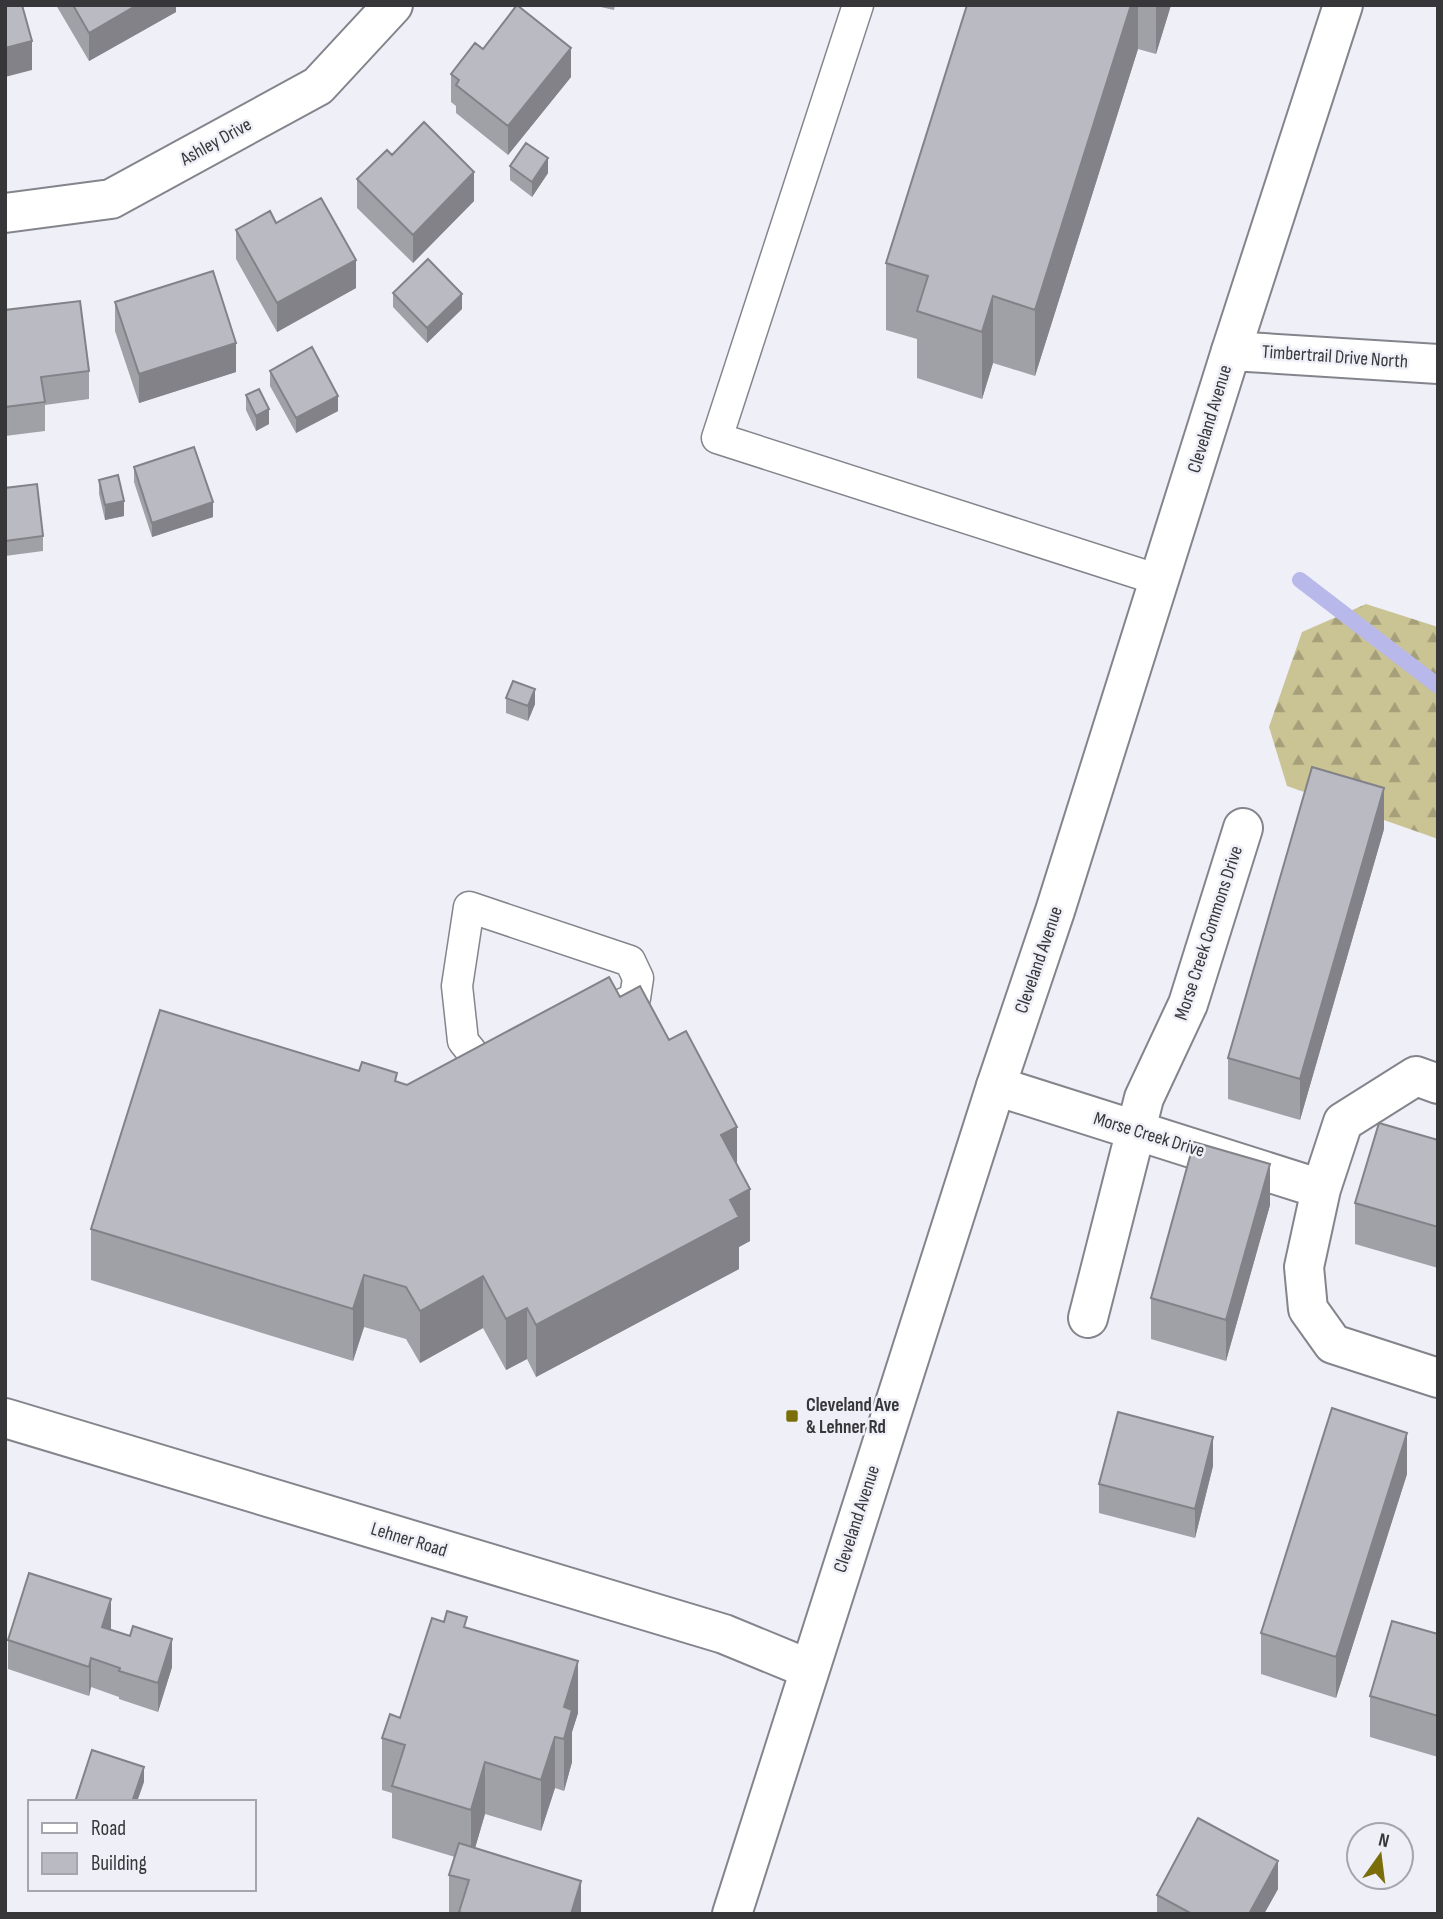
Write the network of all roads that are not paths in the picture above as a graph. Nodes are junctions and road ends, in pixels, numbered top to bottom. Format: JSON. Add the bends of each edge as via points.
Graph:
{"nodes":[{"id":1,"x":393,"y":5,"type":"edge"},
{"id":2,"x":858,"y":5,"type":"edge"},
{"id":3,"x":1343,"y":5,"type":"edge"},
{"id":4,"x":5,"y":213,"type":"edge"},
{"id":5,"x":1231,"y":351,"type":"junction"},
{"id":6,"x":1438,"y":363,"type":"edge"},
{"id":7,"x":1159,"y":580,"type":"junction"},
{"id":8,"x":1243,"y":828,"type":"dead end"},
{"id":9,"x":469,"y":907,"type":"joint"},
{"id":10,"x":1438,"y":1084,"type":"edge"},
{"id":11,"x":996,"y":1086,"type":"junction"},
{"id":12,"x":1136,"y":1130,"type":"junction"},
{"id":13,"x":1321,"y":1189,"type":"junction"},
{"id":14,"x":1088,"y":1318,"type":"dead end"},
{"id":15,"x":1438,"y":1378,"type":"edge"},
{"id":16,"x":5,"y":1418,"type":"edge"},
{"id":17,"x":809,"y":1669,"type":"junction"},
{"id":18,"x":732,"y":1914,"type":"edge"}],
"edges":[{"from":1,"to":4,"type":"street","name":"Ashley Drive","via":[[318,86],[111,199]]},
{"from":2,"to":7,"type":"lane","via":[[717,438]]},
{"from":3,"to":5,"type":"street","name":"Cleveland Avenue"},
{"from":5,"to":6,"type":"street","name":"Timbertrail Drive North"},
{"from":5,"to":7,"type":"street","name":"Cleveland Avenue"},
{"from":7,"to":11,"type":"street","name":"Cleveland Avenue"},
{"from":8,"to":12,"type":"street","name":"Morse Creek Commons Drive","via":[[1188,1004],[1144,1098]]},
{"from":9,"to":9,"type":"lane","via":[[630,961],[638,978],[635,998],[505,1061],[483,1066],[463,1041],[457,986]]},
{"from":10,"to":13,"type":"street","via":[[1416,1076],[1343,1122]]},
{"from":11,"to":12,"type":"street","name":"Morse Creek Drive"},
{"from":11,"to":17,"type":"street","name":"Cleveland Avenue"},
{"from":12,"to":13,"type":"street","name":"Morse Creek Drive"},
{"from":12,"to":14,"type":"street","name":"Morse Creek Commons Drive"},
{"from":13,"to":15,"type":"street","via":[[1304,1267],[1308,1309],[1333,1344]]},
{"from":16,"to":17,"type":"street","name":"Lehner Road","via":[[724,1634]]},
{"from":17,"to":18,"type":"street","name":"Cleveland Avenue"}]}
